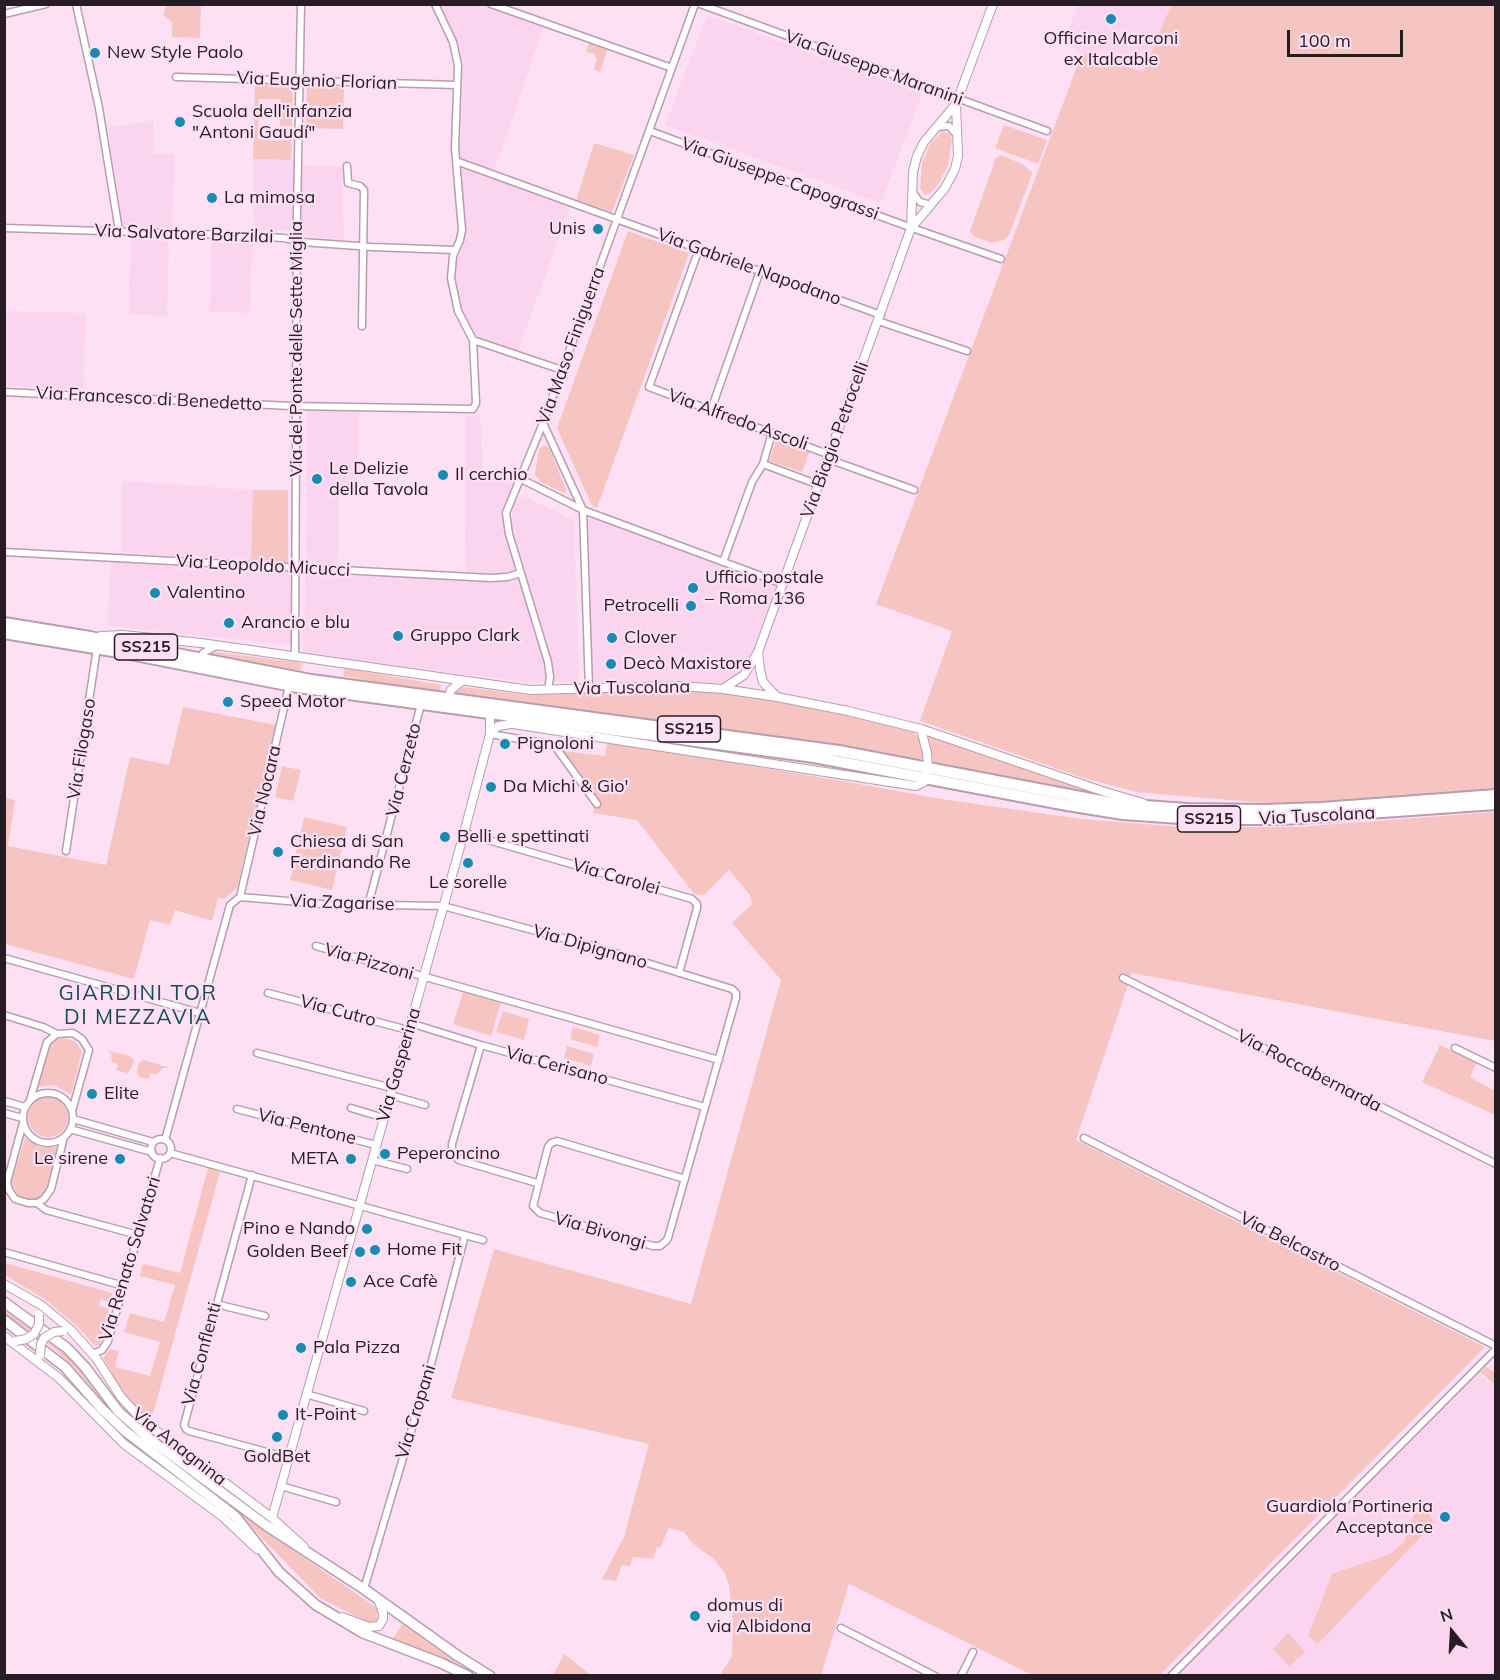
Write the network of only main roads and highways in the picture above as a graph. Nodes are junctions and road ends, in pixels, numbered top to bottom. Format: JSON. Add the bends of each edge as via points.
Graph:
{"nodes":[{"id":1,"x":4,"y":624,"type":"edge"},
{"id":2,"x":4,"y":633,"type":"edge"},
{"id":3,"x":203,"y":663,"type":"junction"},
{"id":4,"x":927,"y":772,"type":"junction"},
{"id":5,"x":1496,"y":795,"type":"edge"},
{"id":6,"x":1496,"y":804,"type":"edge"},
{"id":7,"x":4,"y":1302,"type":"edge"},
{"id":8,"x":4,"y":1320,"type":"edge"},
{"id":9,"x":468,"y":1676,"type":"edge"},
{"id":10,"x":490,"y":1676,"type":"edge"}],
"edges":[{"from":1,"to":3,"type":"main road","name":"Via Tuscolana","number":"SS215","via":[[90,637]]},
{"from":2,"to":3,"type":"main road","name":"Via Tuscolana","number":"SS215"},
{"from":3,"to":4,"type":"main road","name":"Via Tuscolana","number":"SS215","via":[[779,741]]},
{"from":3,"to":4,"type":"main road","name":"Via Tuscolana","number":"SS215","via":[[290,686]]},
{"from":4,"to":5,"type":"main road","name":"Via Tuscolana","number":"SS215","via":[[1093,801],[1161,808],[1304,809]]},
{"from":4,"to":6,"type":"main road","name":"Via Tuscolana","number":"SS215","via":[[1093,810],[1178,819],[1299,819]]},
{"from":7,"to":10,"type":"main road","name":"Via Anagnina","via":[[73,1354],[137,1429],[267,1526]]},
{"from":8,"to":9,"type":"main road","name":"Via Anagnina","via":[[65,1367],[125,1431],[235,1516],[268,1560],[321,1609],[369,1635]]}]}
